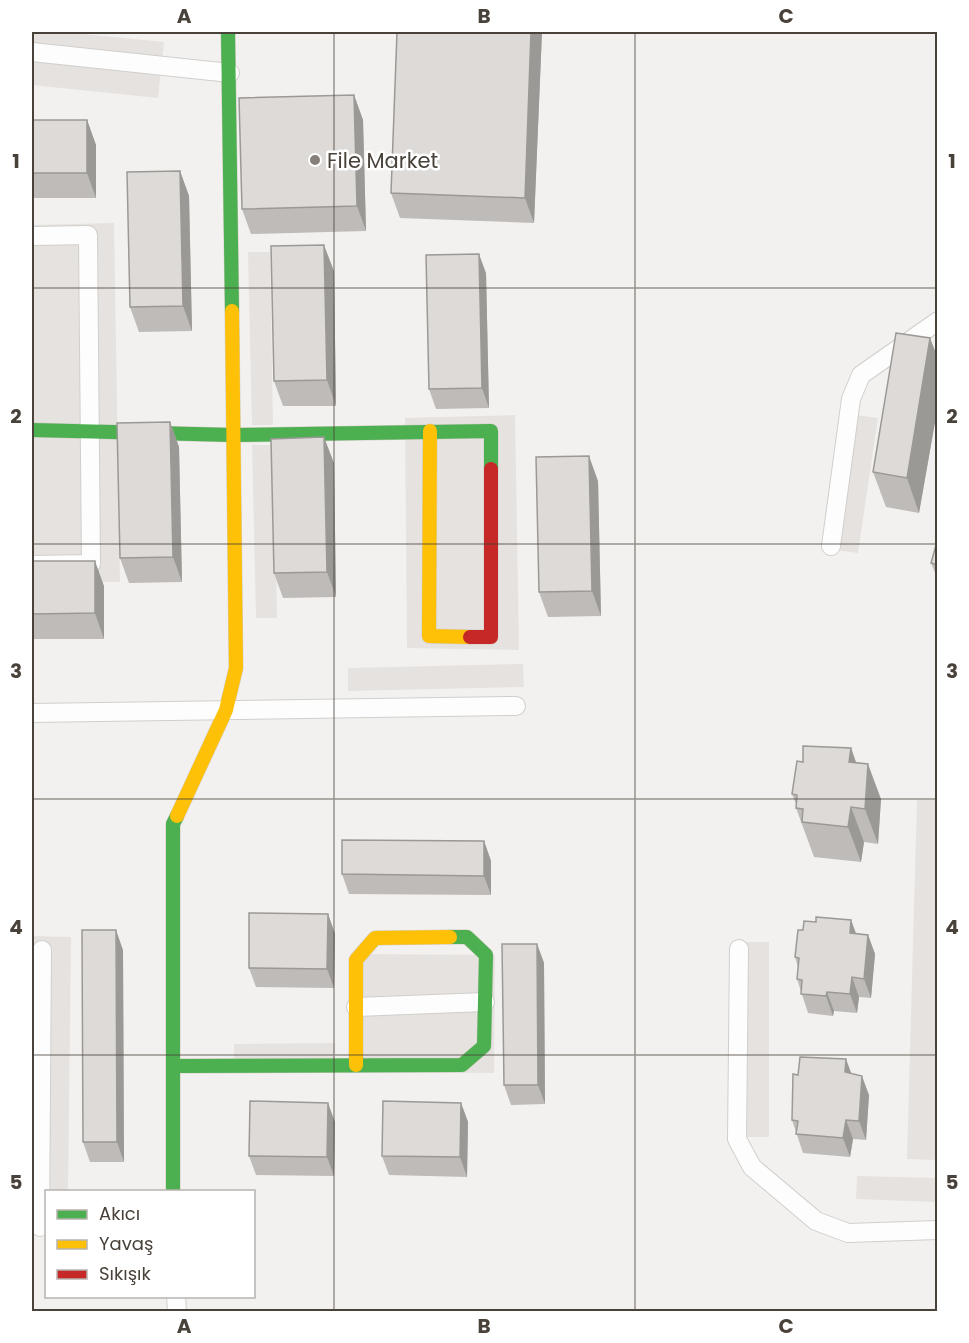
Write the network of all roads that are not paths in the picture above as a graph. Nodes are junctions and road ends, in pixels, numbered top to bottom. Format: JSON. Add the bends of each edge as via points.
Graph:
{"nodes":[{"id":1,"x":228,"y":32,"type":"edge"},
{"id":2,"x":32,"y":52,"type":"edge"},
{"id":3,"x":230,"y":73,"type":"junction"},
{"id":4,"x":32,"y":236,"type":"edge"},
{"id":5,"x":938,"y":321,"type":"edge"},
{"id":6,"x":32,"y":430,"type":"edge"},
{"id":7,"x":430,"y":431,"type":"junction"},
{"id":8,"x":89,"y":432,"type":"junction"},
{"id":9,"x":233,"y":435,"type":"junction"},
{"id":10,"x":831,"y":546,"type":"dead end"},
{"id":11,"x":32,"y":565,"type":"edge"},
{"id":12,"x":516,"y":706,"type":"dead end"},
{"id":13,"x":226,"y":710,"type":"junction"},
{"id":14,"x":32,"y":713,"type":"edge"},
{"id":15,"x":739,"y":949,"type":"dead end"},
{"id":16,"x":42,"y":950,"type":"dead end"},
{"id":17,"x":485,"y":1002,"type":"junction"},
{"id":18,"x":356,"y":1007,"type":"junction"},
{"id":19,"x":356,"y":1065,"type":"junction"},
{"id":20,"x":173,"y":1066,"type":"junction"},
{"id":21,"x":173,"y":1190,"type":"edge"},
{"id":22,"x":39,"y":1227,"type":"edge"},
{"id":23,"x":938,"y":1230,"type":"edge"}],
"edges":[{"from":1,"to":3,"type":"street"},
{"from":2,"to":3,"type":"street"},
{"from":3,"to":9,"type":"street"},
{"from":4,"to":8,"type":"street","via":[[88,235]]},
{"from":5,"to":10,"type":"street","via":[[861,375],[851,399]]},
{"from":6,"to":8,"type":"street"},
{"from":7,"to":7,"type":"street","via":[[491,431],[491,637],[429,636]]},
{"from":7,"to":9,"type":"street"},
{"from":8,"to":9,"type":"street"},
{"from":8,"to":11,"type":"street","via":[[91,564]]},
{"from":9,"to":13,"type":"street","via":[[236,668]]},
{"from":12,"to":13,"type":"street"},
{"from":13,"to":14,"type":"street"},
{"from":13,"to":20,"type":"street","via":[[173,824]]},
{"from":15,"to":23,"type":"street","via":[[737,1139],[752,1167],[816,1221],[849,1233]]},
{"from":16,"to":22,"type":"street"},
{"from":17,"to":18,"type":"street"},
{"from":17,"to":18,"type":"street","via":[[486,956],[467,937],[375,938],[356,960]]},
{"from":17,"to":19,"type":"street","via":[[484,1046],[462,1065]]},
{"from":18,"to":19,"type":"street"},
{"from":19,"to":20,"type":"street"},
{"from":20,"to":21,"type":"street"}]}
